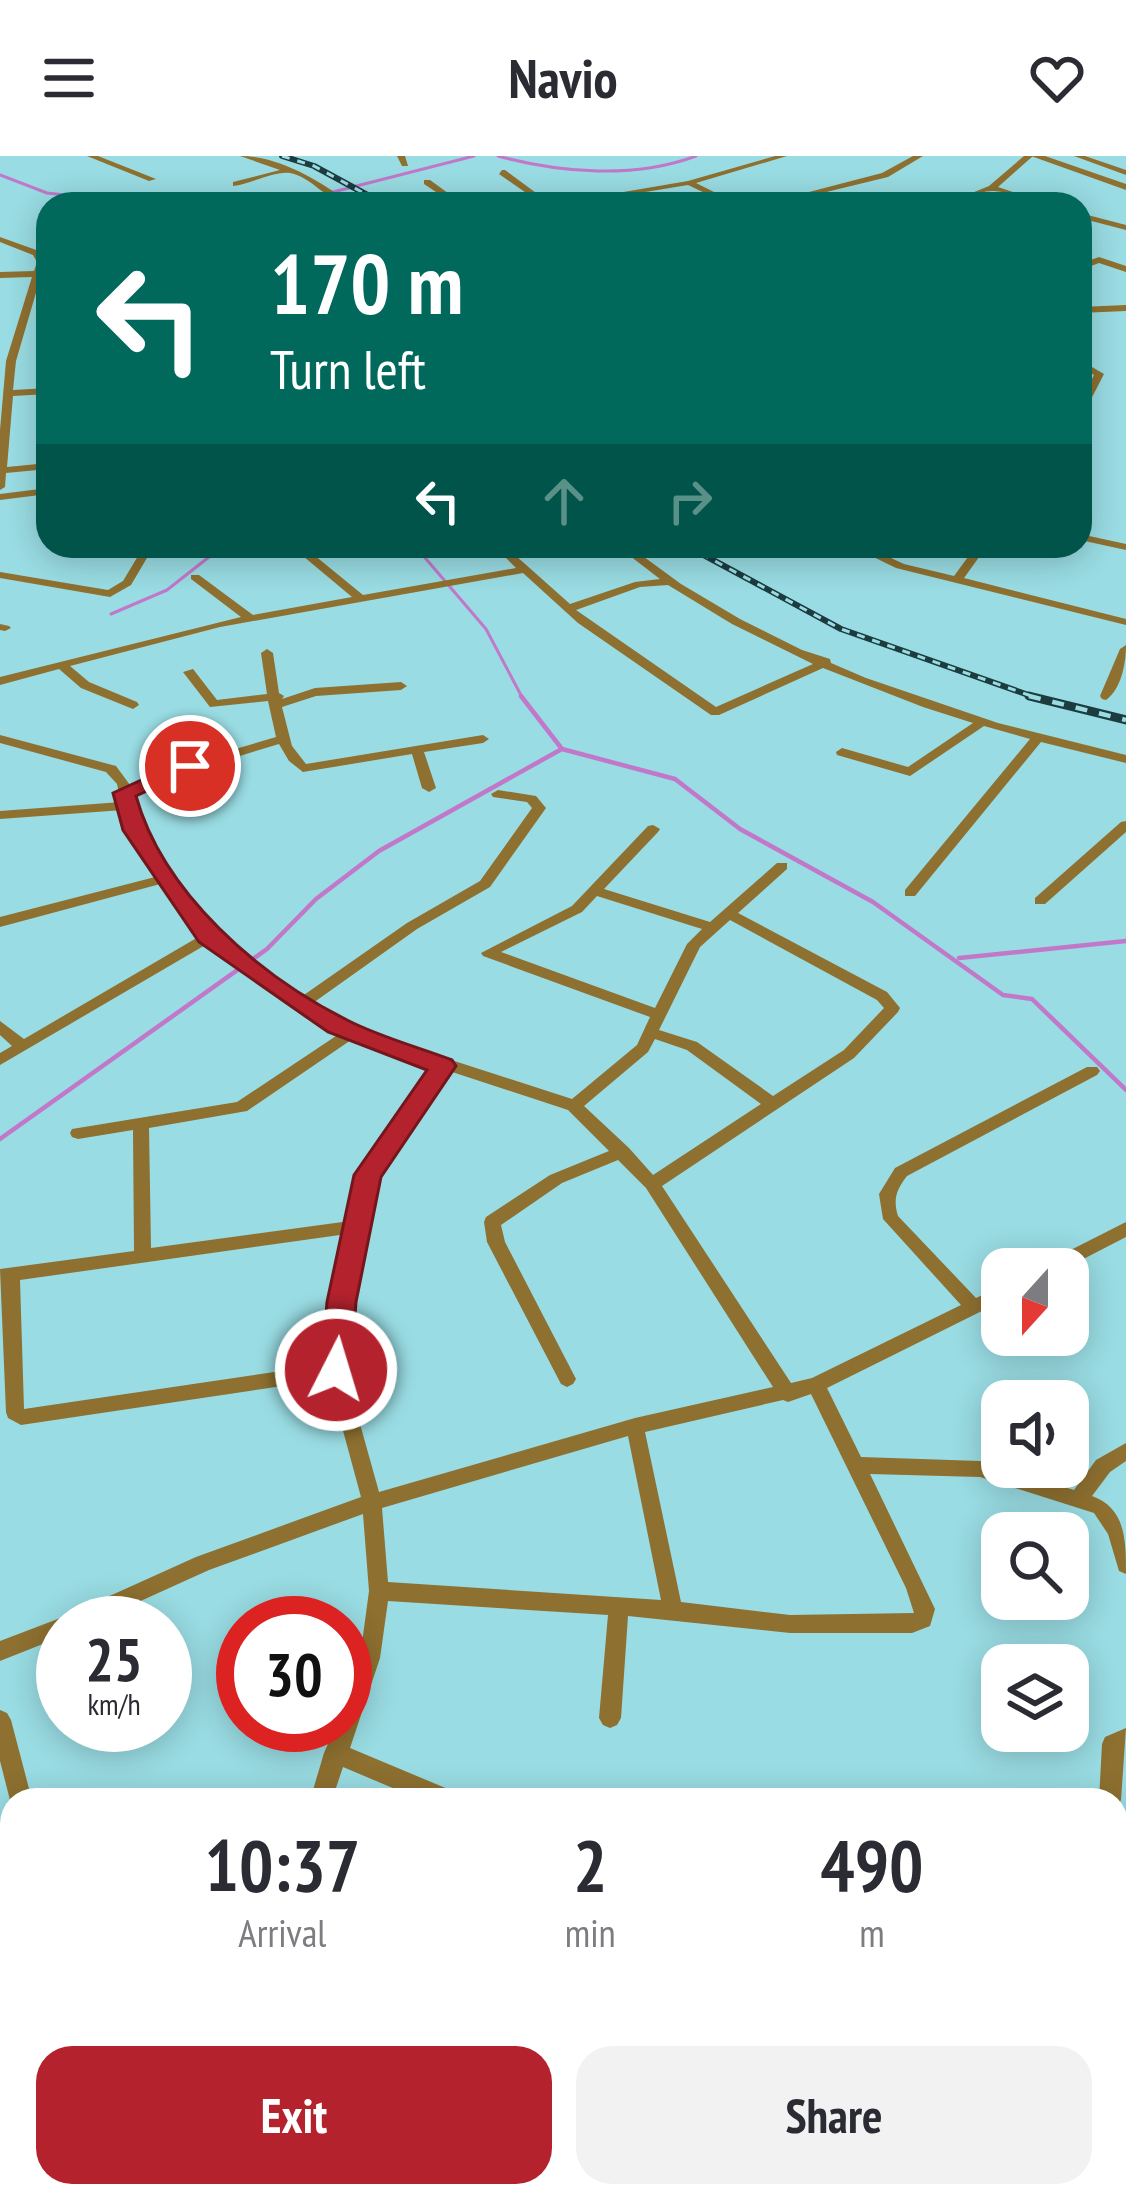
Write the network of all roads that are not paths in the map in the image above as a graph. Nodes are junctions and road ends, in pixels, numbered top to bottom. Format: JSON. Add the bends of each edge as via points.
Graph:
{"nodes":[{"id":1,"x":91,"y":156,"type":"edge"},
{"id":2,"x":244,"y":156,"type":"edge"},
{"id":3,"x":783,"y":156,"type":"edge"},
{"id":4,"x":920,"y":156,"type":"edge"},
{"id":5,"x":1033,"y":156,"type":"edge"},
{"id":6,"x":1078,"y":156,"type":"edge"},
{"id":7,"x":289,"y":170,"type":"junction"},
{"id":8,"x":502,"y":172,"type":"dead end"},
{"id":9,"x":152,"y":179,"type":"dead end"},
{"id":10,"x":427,"y":182,"type":"dead end"},
{"id":11,"x":689,"y":183,"type":"junction"},
{"id":12,"x":1125,"y":183,"type":"edge"},
{"id":13,"x":236,"y":184,"type":"dead end"},
{"id":14,"x":992,"y":188,"type":"junction"},
{"id":15,"x":327,"y":192,"type":"edge"},
{"id":16,"x":442,"y":192,"type":"edge"},
{"id":17,"x":530,"y":192,"type":"edge"},
{"id":18,"x":632,"y":192,"type":"edge"},
{"id":19,"x":708,"y":192,"type":"edge"},
{"id":20,"x":818,"y":192,"type":"edge"},
{"id":21,"x":981,"y":192,"type":"edge"},
{"id":22,"x":1005,"y":192,"type":"edge"},
{"id":23,"x":1092,"y":218,"type":"edge"},
{"id":24,"x":1126,"y":228,"type":"edge"},
{"id":25,"x":0,"y":239,"type":"edge"},
{"id":26,"x":36,"y":249,"type":"edge"},
{"id":27,"x":31,"y":251,"type":"junction"},
{"id":28,"x":36,"y":256,"type":"edge"},
{"id":29,"x":1092,"y":263,"type":"edge"},
{"id":30,"x":1126,"y":269,"type":"edge"},
{"id":31,"x":35,"y":274,"type":"joint"},
{"id":32,"x":0,"y":275,"type":"edge"},
{"id":33,"x":1126,"y":308,"type":"edge"},
{"id":34,"x":1092,"y":309,"type":"edge"},
{"id":35,"x":26,"y":316,"type":"junction"},
{"id":36,"x":36,"y":316,"type":"edge"},
{"id":37,"x":0,"y":343,"type":"edge"},
{"id":38,"x":15,"y":343,"type":"junction"},
{"id":39,"x":1092,"y":370,"type":"edge"},
{"id":40,"x":1094,"y":387,"type":"joint"},
{"id":41,"x":1092,"y":390,"type":"edge"},
{"id":42,"x":36,"y":392,"type":"edge"},
{"id":43,"x":9,"y":393,"type":"junction"},
{"id":44,"x":4,"y":429,"type":"edge"},
{"id":45,"x":36,"y":467,"type":"edge"},
{"id":46,"x":5,"y":470,"type":"junction"},
{"id":47,"x":0,"y":487,"type":"edge"},
{"id":48,"x":36,"y":492,"type":"edge"},
{"id":49,"x":0,"y":496,"type":"edge"},
{"id":50,"x":1092,"y":540,"type":"edge"},
{"id":51,"x":1126,"y":547,"type":"edge"},
{"id":52,"x":142,"y":558,"type":"edge"},
{"id":53,"x":311,"y":558,"type":"edge"},
{"id":54,"x":510,"y":558,"type":"edge"},
{"id":55,"x":637,"y":558,"type":"edge"},
{"id":56,"x":877,"y":558,"type":"edge"},
{"id":57,"x":973,"y":558,"type":"edge"},
{"id":58,"x":522,"y":570,"type":"junction"},
{"id":59,"x":0,"y":575,"type":"edge"},
{"id":60,"x":195,"y":577,"type":"dead end"},
{"id":61,"x":957,"y":580,"type":"junction"},
{"id":62,"x":667,"y":582,"type":"junction"},
{"id":63,"x":359,"y":597,"type":"junction"},
{"id":64,"x":568,"y":609,"type":"junction"},
{"id":65,"x":250,"y":618,"type":"junction"},
{"id":66,"x":1126,"y":622,"type":"edge"},
{"id":67,"x":1126,"y":650,"type":"edge"},
{"id":68,"x":267,"y":653,"type":"dead end"},
{"id":69,"x":826,"y":662,"type":"junction"},
{"id":70,"x":59,"y":664,"type":"junction"},
{"id":71,"x":189,"y":672,"type":"dead end"},
{"id":72,"x":0,"y":681,"type":"edge"},
{"id":73,"x":400,"y":686,"type":"dead end"},
{"id":74,"x":1106,"y":696,"type":"dead end"},
{"id":75,"x":278,"y":700,"type":"junction"},
{"id":76,"x":133,"y":705,"type":"dead end"},
{"id":77,"x":979,"y":724,"type":"junction"},
{"id":78,"x":0,"y":739,"type":"edge"},
{"id":79,"x":284,"y":739,"type":"junction"},
{"id":80,"x":483,"y":739,"type":"dead end"},
{"id":81,"x":1037,"y":739,"type":"junction"},
{"id":82,"x":418,"y":751,"type":"junction"},
{"id":83,"x":842,"y":752,"type":"dead end"},
{"id":84,"x":1126,"y":759,"type":"edge"},
{"id":85,"x":429,"y":788,"type":"dead end"},
{"id":86,"x":498,"y":794,"type":"dead end"},
{"id":87,"x":125,"y":800,"type":"junction"},
{"id":88,"x":0,"y":815,"type":"edge"},
{"id":89,"x":653,"y":829,"type":"dead end"},
{"id":90,"x":1124,"y":830,"type":"edge"},
{"id":91,"x":782,"y":866,"type":"dead end"},
{"id":92,"x":167,"y":878,"type":"junction"},
{"id":93,"x":598,"y":892,"type":"junction"},
{"id":94,"x":910,"y":893,"type":"dead end"},
{"id":95,"x":1040,"y":902,"type":"dead end"},
{"id":96,"x":728,"y":913,"type":"junction"},
{"id":97,"x":0,"y":922,"type":"edge"},
{"id":98,"x":710,"y":927,"type":"junction"},
{"id":99,"x":208,"y":937,"type":"junction"},
{"id":100,"x":302,"y":1004,"type":"junction"},
{"id":101,"x":659,"y":1015,"type":"junction"},
{"id":102,"x":0,"y":1026,"type":"edge"},
{"id":103,"x":353,"y":1032,"type":"junction"},
{"id":104,"x":652,"y":1033,"type":"junction"},
{"id":105,"x":21,"y":1045,"type":"junction"},
{"id":106,"x":0,"y":1060,"type":"edge"},
{"id":107,"x":443,"y":1066,"type":"junction"},
{"id":108,"x":1092,"y":1071,"type":"dead end"},
{"id":109,"x":771,"y":1103,"type":"junction"},
{"id":110,"x":574,"y":1106,"type":"junction"},
{"id":111,"x":141,"y":1126,"type":"junction"},
{"id":112,"x":78,"y":1133,"type":"dead end"},
{"id":113,"x":623,"y":1152,"type":"junction"},
{"id":114,"x":652,"y":1184,"type":"junction"},
{"id":115,"x":359,"y":1226,"type":"junction"},
{"id":116,"x":1126,"y":1229,"type":"edge"},
{"id":117,"x":1089,"y":1248,"type":"edge"},
{"id":118,"x":142,"y":1254,"type":"junction"},
{"id":119,"x":6,"y":1275,"type":"edge"},
{"id":120,"x":981,"y":1303,"type":"edge"},
{"id":121,"x":973,"y":1307,"type":"junction"},
{"id":122,"x":336,"y":1370,"type":"junction"},
{"id":123,"x":567,"y":1378,"type":"dead end"},
{"id":124,"x":816,"y":1385,"type":"junction"},
{"id":125,"x":788,"y":1394,"type":"junction"},
{"id":126,"x":635,"y":1426,"type":"junction"},
{"id":127,"x":1126,"y":1451,"type":"edge"},
{"id":128,"x":854,"y":1465,"type":"junction"},
{"id":129,"x":1078,"y":1499,"type":"junction"},
{"id":130,"x":372,"y":1502,"type":"junction"},
{"id":131,"x":1126,"y":1564,"type":"edge"},
{"id":132,"x":379,"y":1591,"type":"junction"},
{"id":133,"x":129,"y":1596,"type":"edge"},
{"id":134,"x":619,"y":1607,"type":"junction"},
{"id":135,"x":673,"y":1610,"type":"junction"},
{"id":136,"x":36,"y":1636,"type":"edge"},
{"id":137,"x":0,"y":1651,"type":"edge"},
{"id":138,"x":610,"y":1718,"type":"dead end"},
{"id":139,"x":0,"y":1720,"type":"edge"},
{"id":140,"x":1126,"y":1738,"type":"edge"},
{"id":141,"x":335,"y":1753,"type":"junction"},
{"id":142,"x":18,"y":1788,"type":"edge"},
{"id":143,"x":325,"y":1788,"type":"edge"},
{"id":144,"x":418,"y":1788,"type":"edge"},
{"id":145,"x":1111,"y":1788,"type":"edge"}],
"edges":[{"from":1,"to":9,"type":"street"},
{"from":2,"to":7,"type":"street"},
{"from":3,"to":11,"type":"street"},
{"from":4,"to":20,"type":"street","via":[[885,176]]},
{"from":5,"to":12,"type":"street"},
{"from":5,"to":14,"type":"street"},
{"from":6,"to":12,"type":"street"},
{"from":7,"to":13,"type":"street"},
{"from":7,"to":15,"type":"street"},
{"from":8,"to":17,"type":"street"},
{"from":10,"to":16,"type":"street"},
{"from":11,"to":18,"type":"street"},
{"from":11,"to":19,"type":"street"},
{"from":14,"to":21,"type":"street"},
{"from":14,"to":22,"type":"street"},
{"from":23,"to":24,"type":"street"},
{"from":25,"to":27,"type":"street"},
{"from":26,"to":27,"type":"street"},
{"from":27,"to":28,"type":"street"},
{"from":29,"to":30,"type":"street"},
{"from":31,"to":32,"type":"street"},
{"from":31,"to":35,"type":"street"},
{"from":33,"to":34,"type":"street"},
{"from":35,"to":36,"type":"street"},
{"from":35,"to":38,"type":"street"},
{"from":37,"to":38,"type":"street"},
{"from":38,"to":43,"type":"street"},
{"from":39,"to":40,"type":"street","via":[[1099,374]]},
{"from":40,"to":41,"type":"street"},
{"from":42,"to":43,"type":"street"},
{"from":43,"to":44,"type":"street"},
{"from":44,"to":46,"type":"street"},
{"from":45,"to":46,"type":"street"},
{"from":46,"to":47,"type":"street"},
{"from":48,"to":49,"type":"street"},
{"from":50,"to":51,"type":"street"},
{"from":52,"to":59,"type":"street","via":[[110,594]]},
{"from":53,"to":63,"type":"street"},
{"from":54,"to":58,"type":"street"},
{"from":55,"to":62,"type":"street"},
{"from":56,"to":61,"type":"street"},
{"from":57,"to":61,"type":"street"},
{"from":58,"to":63,"type":"street"},
{"from":58,"to":64,"type":"street"},
{"from":60,"to":65,"type":"street"},
{"from":61,"to":66,"type":"street"},
{"from":62,"to":64,"type":"street"},
{"from":62,"to":69,"type":"street"},
{"from":63,"to":65,"type":"street"},
{"from":64,"to":69,"type":"street","via":[[715,712]]},
{"from":65,"to":70,"type":"street"},
{"from":67,"to":74,"type":"street"},
{"from":68,"to":75,"type":"street"},
{"from":69,"to":77,"type":"street"},
{"from":70,"to":72,"type":"street"},
{"from":70,"to":76,"type":"street"},
{"from":71,"to":75,"type":"street","via":[[214,704]]},
{"from":73,"to":75,"type":"street"},
{"from":75,"to":79,"type":"street"},
{"from":77,"to":81,"type":"street"},
{"from":77,"to":83,"type":"street","via":[[910,772]]},
{"from":78,"to":87,"type":"street","via":[[106,766],[119,776]]},
{"from":79,"to":82,"type":"street","via":[[303,768]]},
{"from":79,"to":87,"type":"street","via":[[169,772]]},
{"from":80,"to":82,"type":"street"},
{"from":81,"to":84,"type":"street"},
{"from":81,"to":94,"type":"street"},
{"from":82,"to":85,"type":"street"},
{"from":86,"to":100,"type":"street","via":[[539,808],[491,878]]},
{"from":87,"to":88,"type":"street"},
{"from":87,"to":92,"type":"street","via":[[134,830]]},
{"from":89,"to":93,"type":"street"},
{"from":90,"to":95,"type":"street"},
{"from":91,"to":96,"type":"street"},
{"from":92,"to":97,"type":"street"},
{"from":92,"to":99,"type":"street"},
{"from":93,"to":98,"type":"street"},
{"from":93,"to":101,"type":"street","via":[[489,956]]},
{"from":96,"to":98,"type":"street"},
{"from":96,"to":109,"type":"street","via":[[892,1008],[849,1054]]},
{"from":98,"to":101,"type":"street"},
{"from":99,"to":100,"type":"street"},
{"from":99,"to":105,"type":"street"},
{"from":100,"to":103,"type":"street"},
{"from":101,"to":104,"type":"street"},
{"from":102,"to":105,"type":"street"},
{"from":103,"to":107,"type":"street"},
{"from":103,"to":111,"type":"street","via":[[242,1108]]},
{"from":104,"to":109,"type":"street","via":[[692,1046]]},
{"from":104,"to":110,"type":"street","via":[[629,1063]]},
{"from":105,"to":106,"type":"street"},
{"from":107,"to":110,"type":"street"},
{"from":107,"to":115,"type":"street","via":[[378,1155]]},
{"from":108,"to":121,"type":"street","via":[[902,1172],[889,1187],[891,1219]]},
{"from":109,"to":114,"type":"street"},
{"from":110,"to":113,"type":"street"},
{"from":111,"to":112,"type":"street"},
{"from":111,"to":118,"type":"street"},
{"from":113,"to":114,"type":"street"},
{"from":113,"to":123,"type":"street","via":[[556,1179],[492,1222]]},
{"from":114,"to":125,"type":"street"},
{"from":115,"to":118,"type":"street"},
{"from":115,"to":122,"type":"street"},
{"from":116,"to":117,"type":"street"},
{"from":118,"to":119,"type":"street"},
{"from":119,"to":122,"type":"street","via":[[21,1417]]},
{"from":120,"to":121,"type":"street"},
{"from":121,"to":124,"type":"street"},
{"from":122,"to":130,"type":"street"},
{"from":124,"to":125,"type":"street"},
{"from":124,"to":128,"type":"street"},
{"from":125,"to":126,"type":"street"},
{"from":126,"to":130,"type":"street"},
{"from":126,"to":135,"type":"street"},
{"from":127,"to":129,"type":"street"},
{"from":128,"to":129,"type":"street","via":[[980,1468]]},
{"from":128,"to":135,"type":"street","via":[[926,1609],[923,1619],[790,1624]]},
{"from":129,"to":131,"type":"street","via":[[1112,1521]]},
{"from":130,"to":132,"type":"street"},
{"from":130,"to":133,"type":"street"},
{"from":132,"to":134,"type":"street"},
{"from":132,"to":141,"type":"street","via":[[370,1658]]},
{"from":134,"to":135,"type":"street"},
{"from":134,"to":138,"type":"street"},
{"from":136,"to":137,"type":"street"},
{"from":139,"to":142,"type":"street"},
{"from":140,"to":145,"type":"street","via":[[1113,1744]]},
{"from":141,"to":143,"type":"street"},
{"from":141,"to":144,"type":"street"}]}
